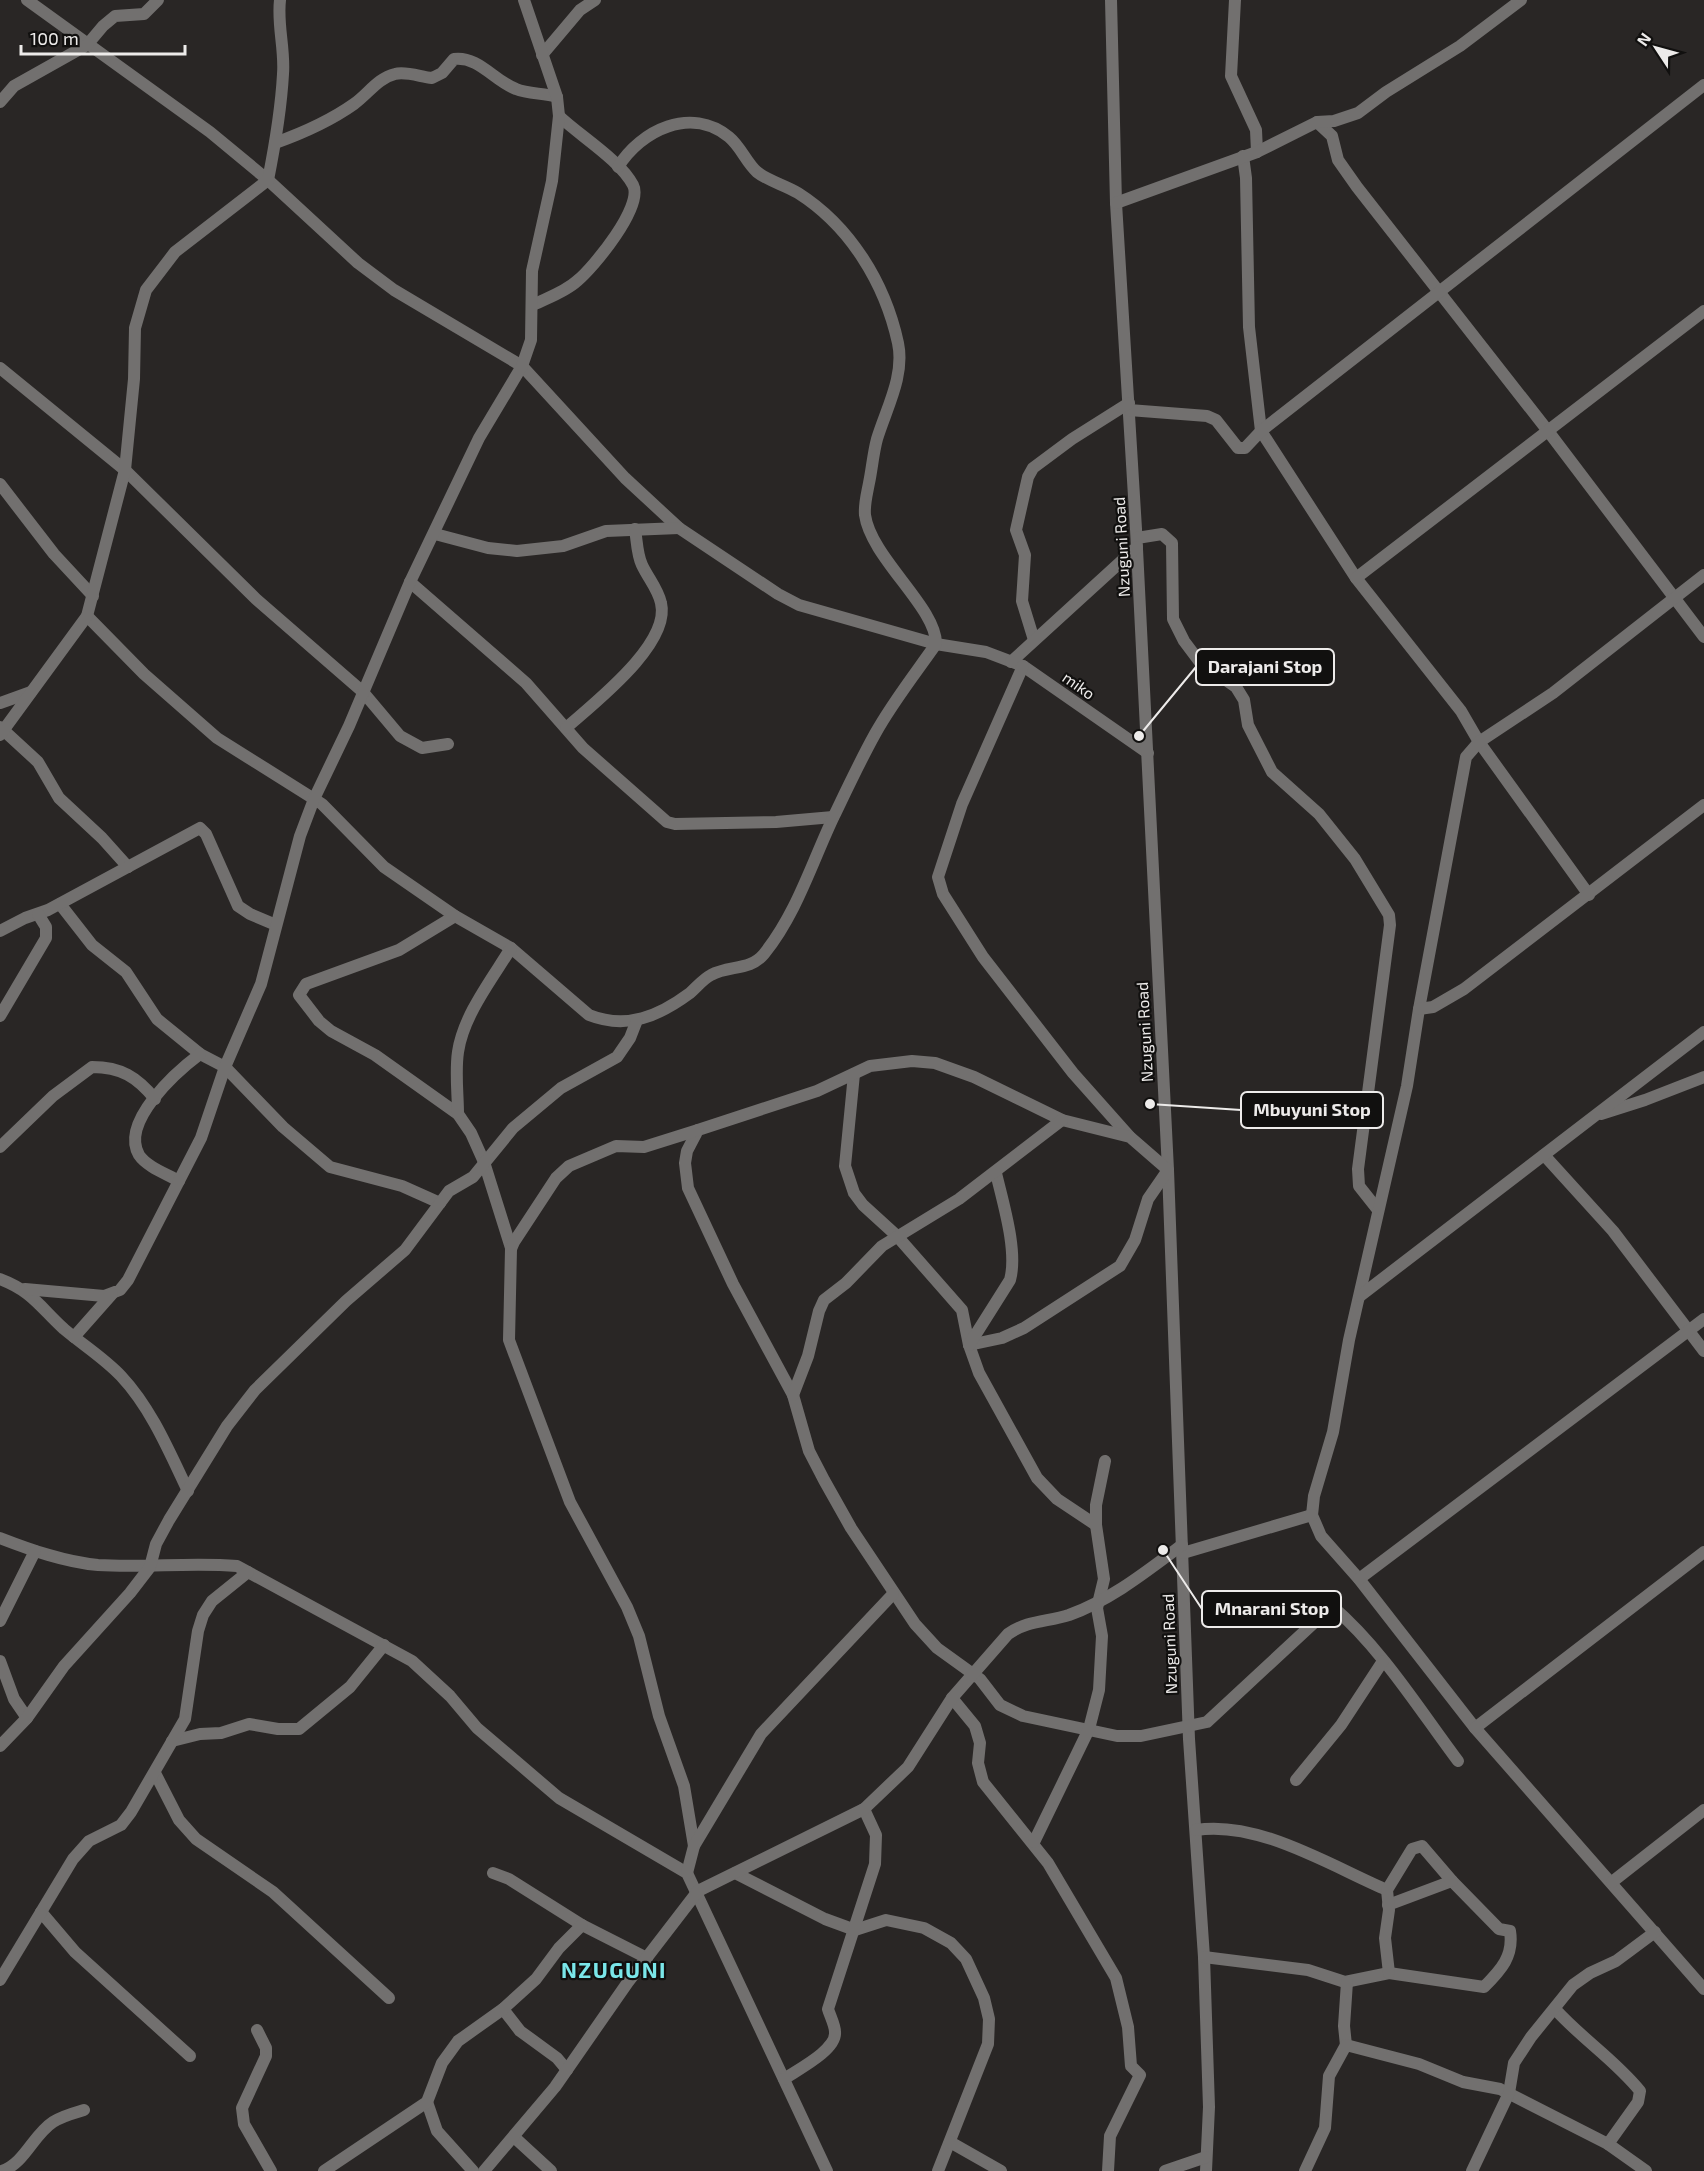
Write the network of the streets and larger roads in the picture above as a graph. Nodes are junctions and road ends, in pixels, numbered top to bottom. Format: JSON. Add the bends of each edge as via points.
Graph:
{"nodes":[{"id":1,"x":27,"y":0,"type":"edge"},
{"id":2,"x":158,"y":0,"type":"edge"},
{"id":3,"x":280,"y":0,"type":"edge"},
{"id":4,"x":524,"y":0,"type":"edge"},
{"id":5,"x":595,"y":0,"type":"edge"},
{"id":6,"x":1111,"y":0,"type":"edge"},
{"id":7,"x":1235,"y":0,"type":"edge"},
{"id":8,"x":1521,"y":0,"type":"edge"},
{"id":9,"x":87,"y":45,"type":"junction"},
{"id":10,"x":542,"y":55,"type":"junction"},
{"id":11,"x":1704,"y":85,"type":"edge"},
{"id":12,"x":557,"y":97,"type":"junction"},
{"id":13,"x":0,"y":102,"type":"edge"},
{"id":14,"x":559,"y":116,"type":"junction"},
{"id":15,"x":1317,"y":122,"type":"junction"},
{"id":16,"x":275,"y":143,"type":"junction"},
{"id":17,"x":1257,"y":152,"type":"junction"},
{"id":18,"x":1243,"y":156,"type":"junction"},
{"id":19,"x":618,"y":167,"type":"junction"},
{"id":20,"x":268,"y":180,"type":"junction"},
{"id":21,"x":1116,"y":203,"type":"junction"},
{"id":22,"x":1439,"y":292,"type":"junction"},
{"id":23,"x":533,"y":305,"type":"junction"},
{"id":24,"x":1704,"y":311,"type":"edge"},
{"id":25,"x":522,"y":366,"type":"junction"},
{"id":26,"x":0,"y":368,"type":"edge"},
{"id":27,"x":1129,"y":407,"type":"junction"},
{"id":28,"x":1261,"y":431,"type":"junction"},
{"id":29,"x":1548,"y":431,"type":"junction"},
{"id":30,"x":125,"y":470,"type":"junction"},
{"id":31,"x":0,"y":484,"type":"edge"},
{"id":32,"x":679,"y":528,"type":"junction"},
{"id":33,"x":635,"y":529,"type":"junction"},
{"id":34,"x":435,"y":534,"type":"junction"},
{"id":35,"x":1137,"y":542,"type":"junction"},
{"id":36,"x":1704,"y":575,"type":"edge"},
{"id":37,"x":1356,"y":578,"type":"junction"},
{"id":38,"x":410,"y":582,"type":"junction"},
{"id":39,"x":93,"y":596,"type":"junction"},
{"id":40,"x":1674,"y":598,"type":"junction"},
{"id":41,"x":87,"y":616,"type":"junction"},
{"id":42,"x":1704,"y":636,"type":"edge"},
{"id":43,"x":1034,"y":640,"type":"junction"},
{"id":44,"x":936,"y":644,"type":"junction"},
{"id":45,"x":1011,"y":662,"type":"junction"},
{"id":46,"x":1023,"y":666,"type":"junction"},
{"id":47,"x":31,"y":692,"type":"junction"},
{"id":48,"x":363,"y":692,"type":"junction"},
{"id":49,"x":0,"y":703,"type":"edge"},
{"id":50,"x":566,"y":728,"type":"junction"},
{"id":51,"x":1,"y":731,"type":"edge"},
{"id":52,"x":1479,"y":742,"type":"junction"},
{"id":53,"x":448,"y":744,"type":"dead end"},
{"id":54,"x":1148,"y":753,"type":"junction"},
{"id":55,"x":314,"y":799,"type":"junction"},
{"id":56,"x":1704,"y":805,"type":"edge"},
{"id":57,"x":833,"y":817,"type":"junction"},
{"id":58,"x":128,"y":867,"type":"junction"},
{"id":59,"x":1589,"y":895,"type":"junction"},
{"id":60,"x":60,"y":904,"type":"junction"},
{"id":61,"x":38,"y":914,"type":"junction"},
{"id":62,"x":455,"y":916,"type":"junction"},
{"id":63,"x":276,"y":925,"type":"junction"},
{"id":64,"x":0,"y":931,"type":"edge"},
{"id":65,"x":510,"y":948,"type":"junction"},
{"id":66,"x":1419,"y":1009,"type":"junction"},
{"id":67,"x":0,"y":1016,"type":"edge"},
{"id":68,"x":637,"y":1020,"type":"junction"},
{"id":69,"x":1704,"y":1032,"type":"edge"},
{"id":70,"x":200,"y":1054,"type":"junction"},
{"id":71,"x":225,"y":1067,"type":"junction"},
{"id":72,"x":854,"y":1074,"type":"junction"},
{"id":73,"x":1704,"y":1077,"type":"edge"},
{"id":74,"x":155,"y":1099,"type":"junction"},
{"id":75,"x":458,"y":1114,"type":"junction"},
{"id":76,"x":1596,"y":1115,"type":"junction"},
{"id":77,"x":1062,"y":1120,"type":"junction"},
{"id":78,"x":698,"y":1130,"type":"junction"},
{"id":79,"x":1130,"y":1137,"type":"junction"},
{"id":80,"x":0,"y":1147,"type":"edge"},
{"id":81,"x":1544,"y":1155,"type":"junction"},
{"id":82,"x":484,"y":1162,"type":"junction"},
{"id":83,"x":1168,"y":1170,"type":"junction"},
{"id":84,"x":996,"y":1173,"type":"junction"},
{"id":85,"x":179,"y":1181,"type":"junction"},
{"id":86,"x":440,"y":1203,"type":"junction"},
{"id":87,"x":1378,"y":1210,"type":"junction"},
{"id":88,"x":897,"y":1236,"type":"junction"},
{"id":89,"x":511,"y":1250,"type":"junction"},
{"id":90,"x":0,"y":1279,"type":"edge"},
{"id":91,"x":25,"y":1289,"type":"junction"},
{"id":92,"x":112,"y":1294,"type":"junction"},
{"id":93,"x":1360,"y":1296,"type":"junction"},
{"id":94,"x":1704,"y":1319,"type":"edge"},
{"id":95,"x":1689,"y":1331,"type":"junction"},
{"id":96,"x":74,"y":1337,"type":"junction"},
{"id":97,"x":969,"y":1345,"type":"junction"},
{"id":98,"x":1704,"y":1352,"type":"edge"},
{"id":99,"x":793,"y":1395,"type":"junction"},
{"id":100,"x":1105,"y":1461,"type":"dead end"},
{"id":101,"x":188,"y":1491,"type":"junction"},
{"id":102,"x":1312,"y":1515,"type":"junction"},
{"id":103,"x":1096,"y":1525,"type":"junction"},
{"id":104,"x":0,"y":1538,"type":"edge"},
{"id":105,"x":1182,"y":1549,"type":"junction"},
{"id":106,"x":35,"y":1551,"type":"junction"},
{"id":107,"x":1704,"y":1552,"type":"edge"},
{"id":108,"x":150,"y":1567,"type":"junction"},
{"id":109,"x":248,"y":1572,"type":"junction"},
{"id":110,"x":1359,"y":1579,"type":"junction"},
{"id":111,"x":893,"y":1594,"type":"junction"},
{"id":112,"x":1098,"y":1600,"type":"junction"},
{"id":113,"x":0,"y":1622,"type":"edge"},
{"id":114,"x":384,"y":1645,"type":"junction"},
{"id":115,"x":0,"y":1661,"type":"edge"},
{"id":116,"x":1383,"y":1661,"type":"junction"},
{"id":117,"x":974,"y":1673,"type":"junction"},
{"id":118,"x":952,"y":1698,"type":"junction"},
{"id":119,"x":27,"y":1718,"type":"junction"},
{"id":120,"x":1189,"y":1725,"type":"junction"},
{"id":121,"x":1475,"y":1728,"type":"junction"},
{"id":122,"x":1089,"y":1729,"type":"junction"},
{"id":123,"x":172,"y":1741,"type":"junction"},
{"id":124,"x":0,"y":1746,"type":"edge"},
{"id":125,"x":1458,"y":1761,"type":"dead end"},
{"id":126,"x":155,"y":1773,"type":"junction"},
{"id":127,"x":1296,"y":1780,"type":"dead end"},
{"id":128,"x":864,"y":1809,"type":"junction"},
{"id":129,"x":1704,"y":1810,"type":"edge"},
{"id":130,"x":1196,"y":1830,"type":"junction"},
{"id":131,"x":1034,"y":1842,"type":"junction"},
{"id":132,"x":694,"y":1846,"type":"junction"},
{"id":133,"x":493,"y":1873,"type":"dead end"},
{"id":134,"x":687,"y":1873,"type":"junction"},
{"id":135,"x":735,"y":1873,"type":"junction"},
{"id":136,"x":1452,"y":1881,"type":"junction"},
{"id":137,"x":1612,"y":1882,"type":"junction"},
{"id":138,"x":1387,"y":1890,"type":"junction"},
{"id":139,"x":698,"y":1891,"type":"junction"},
{"id":140,"x":1388,"y":1905,"type":"junction"},
{"id":141,"x":40,"y":1912,"type":"junction"},
{"id":142,"x":582,"y":1925,"type":"junction"},
{"id":143,"x":855,"y":1930,"type":"junction"},
{"id":144,"x":1655,"y":1932,"type":"junction"},
{"id":145,"x":647,"y":1958,"type":"junction"},
{"id":146,"x":1204,"y":1958,"type":"junction"},
{"id":147,"x":1389,"y":1973,"type":"junction"},
{"id":148,"x":0,"y":1980,"type":"edge"},
{"id":149,"x":1347,"y":1982,"type":"junction"},
{"id":150,"x":1704,"y":1989,"type":"edge"},
{"id":151,"x":389,"y":1998,"type":"dead end"},
{"id":152,"x":503,"y":2009,"type":"junction"},
{"id":153,"x":1555,"y":2009,"type":"junction"},
{"id":154,"x":257,"y":2030,"type":"dead end"},
{"id":155,"x":1346,"y":2045,"type":"junction"},
{"id":156,"x":190,"y":2056,"type":"dead end"},
{"id":157,"x":567,"y":2070,"type":"junction"},
{"id":158,"x":784,"y":2079,"type":"junction"},
{"id":159,"x":1509,"y":2093,"type":"junction"},
{"id":160,"x":427,"y":2102,"type":"junction"},
{"id":161,"x":84,"y":2110,"type":"dead end"},
{"id":162,"x":514,"y":2137,"type":"junction"},
{"id":163,"x":950,"y":2142,"type":"junction"},
{"id":164,"x":1608,"y":2144,"type":"junction"},
{"id":165,"x":1206,"y":2157,"type":"junction"},
{"id":166,"x":2,"y":2171,"type":"edge"},
{"id":167,"x":271,"y":2171,"type":"edge"},
{"id":168,"x":324,"y":2171,"type":"edge"},
{"id":169,"x":474,"y":2171,"type":"edge"},
{"id":170,"x":484,"y":2171,"type":"edge"},
{"id":171,"x":551,"y":2171,"type":"edge"},
{"id":172,"x":827,"y":2171,"type":"edge"},
{"id":173,"x":938,"y":2171,"type":"edge"},
{"id":174,"x":1001,"y":2171,"type":"edge"},
{"id":175,"x":1107,"y":2171,"type":"edge"},
{"id":176,"x":1165,"y":2171,"type":"edge"},
{"id":177,"x":1206,"y":2171,"type":"edge"},
{"id":178,"x":1305,"y":2171,"type":"edge"},
{"id":179,"x":1472,"y":2171,"type":"edge"},
{"id":180,"x":1646,"y":2171,"type":"edge"}],
"edges":[{"from":1,"to":9,"type":"street","name":"miko"},
{"from":2,"to":9,"type":"street","via":[[144,14],[115,16]]},
{"from":3,"to":16,"type":"street","via":[[284,73]]},
{"from":4,"to":10,"type":"street"},
{"from":5,"to":10,"type":"street","via":[[580,10]]},
{"from":6,"to":21,"type":"street","name":"Nzuguni Road"},
{"from":7,"to":17,"type":"street","via":[[1231,76],[1256,130]]},
{"from":8,"to":15,"type":"street","via":[[1460,46],[1358,113]]},
{"from":9,"to":13,"type":"street","via":[[14,86]]},
{"from":9,"to":20,"type":"street","name":"miko","via":[[210,132]]},
{"from":10,"to":12,"type":"street"},
{"from":11,"to":22,"type":"street"},
{"from":12,"to":14,"type":"street"},
{"from":12,"to":16,"type":"street","via":[[514,88],[474,62],[454,59],[432,78],[392,74],[329,120]]},
{"from":14,"to":19,"type":"street"},
{"from":14,"to":23,"type":"street","via":[[552,181],[532,271]]},
{"from":15,"to":17,"type":"street"},
{"from":15,"to":22,"type":"street","via":[[1332,136],[1338,160],[1357,187]]},
{"from":16,"to":20,"type":"street"},
{"from":17,"to":18,"type":"street"},
{"from":18,"to":21,"type":"street"},
{"from":18,"to":28,"type":"street","via":[[1249,327]]},
{"from":19,"to":23,"type":"street","via":[[633,184],[634,206],[602,254],[577,281]]},
{"from":19,"to":44,"type":"street","via":[[645,136],[674,124],[706,125],[729,137],[760,174],[816,206],[855,243],[884,302],[900,358],[872,459],[865,515],[882,553],[930,622]]},
{"from":20,"to":25,"type":"street","name":"miko","via":[[317,228],[394,290]]},
{"from":20,"to":30,"type":"street","via":[[175,252],[146,290],[135,328]]},
{"from":21,"to":27,"type":"street","name":"Nzuguni Road"},
{"from":22,"to":28,"type":"street"},
{"from":22,"to":29,"type":"street"},
{"from":23,"to":25,"type":"street","via":[[531,340]]},
{"from":24,"to":29,"type":"street"},
{"from":25,"to":32,"type":"street","name":"miko","via":[[625,478]]},
{"from":25,"to":34,"type":"street","via":[[479,438]]},
{"from":26,"to":30,"type":"street"},
{"from":27,"to":28,"type":"street","via":[[1216,420],[1239,448],[1252,444]]},
{"from":27,"to":35,"type":"street","name":"Nzuguni Road"},
{"from":27,"to":43,"type":"street","via":[[1072,439],[1033,468],[1028,477],[1016,530],[1025,555],[1022,601]]},
{"from":28,"to":37,"type":"street"},
{"from":29,"to":37,"type":"street"},
{"from":29,"to":40,"type":"street"},
{"from":30,"to":39,"type":"street"},
{"from":30,"to":48,"type":"street","via":[[256,599]]},
{"from":31,"to":39,"type":"street","via":[[54,554]]},
{"from":32,"to":33,"type":"street"},
{"from":32,"to":44,"type":"street","name":"miko","via":[[799,605]]},
{"from":33,"to":34,"type":"street","via":[[606,531],[563,546],[517,551]]},
{"from":33,"to":50,"type":"street","via":[[641,563],[658,594],[662,612],[632,669]]},
{"from":34,"to":38,"type":"street"},
{"from":35,"to":43,"type":"street"},
{"from":35,"to":54,"type":"street","name":"Nzuguni Road"},
{"from":35,"to":87,"type":"street","via":[[1161,534],[1172,543],[1173,619],[1184,641],[1199,661],[1236,687],[1244,700],[1248,725],[1272,772],[1319,814],[1355,859],[1389,915],[1358,1169],[1359,1185]]},
{"from":36,"to":40,"type":"street"},
{"from":37,"to":52,"type":"street","via":[[1461,711]]},
{"from":38,"to":48,"type":"street"},
{"from":38,"to":50,"type":"street","via":[[526,683]]},
{"from":39,"to":41,"type":"street"},
{"from":40,"to":42,"type":"street"},
{"from":40,"to":52,"type":"street","via":[[1553,693]]},
{"from":41,"to":47,"type":"street"},
{"from":41,"to":55,"type":"street","via":[[144,674],[217,738]]},
{"from":43,"to":45,"type":"street"},
{"from":44,"to":45,"type":"street","name":"miko","via":[[986,652]]},
{"from":44,"to":57,"type":"street","via":[[876,733]]},
{"from":45,"to":46,"type":"street","name":"miko"},
{"from":46,"to":54,"type":"street","name":"miko"},
{"from":46,"to":79,"type":"street","via":[[962,804],[938,877],[943,894],[983,957],[1073,1073]]},
{"from":47,"to":49,"type":"street"},
{"from":47,"to":51,"type":"street"},
{"from":48,"to":53,"type":"street","via":[[390,726],[414,746]]},
{"from":48,"to":55,"type":"street"},
{"from":50,"to":57,"type":"street","via":[[657,815],[675,824]]},
{"from":51,"to":58,"type":"street","via":[[38,762],[59,798]]},
{"from":52,"to":59,"type":"street"},
{"from":52,"to":66,"type":"street","via":[[1464,764]]},
{"from":54,"to":83,"type":"street","name":"Nzuguni Road"},
{"from":55,"to":62,"type":"street","via":[[384,867]]},
{"from":55,"to":63,"type":"street"},
{"from":56,"to":59,"type":"street"},
{"from":57,"to":68,"type":"street","via":[[793,909],[763,955],[749,966],[710,975],[688,994],[650,1017]]},
{"from":58,"to":60,"type":"street"},
{"from":58,"to":63,"type":"street","via":[[203,829],[238,906]]},
{"from":59,"to":66,"type":"street","via":[[1464,989],[1433,1007]]},
{"from":60,"to":61,"type":"street"},
{"from":60,"to":70,"type":"street","via":[[92,945],[126,972],[157,1019]]},
{"from":61,"to":64,"type":"street"},
{"from":61,"to":67,"type":"street","via":[[46,938]]},
{"from":62,"to":65,"type":"street"},
{"from":62,"to":75,"type":"street","via":[[399,950],[306,984],[299,995],[332,1031],[375,1055]]},
{"from":63,"to":71,"type":"street","via":[[261,984]]},
{"from":65,"to":68,"type":"street","via":[[589,1015],[605,1021]]},
{"from":65,"to":75,"type":"street","via":[[460,1043]]},
{"from":66,"to":87,"type":"street","via":[[1407,1086]]},
{"from":68,"to":82,"type":"street","via":[[617,1057],[545,1099]]},
{"from":69,"to":76,"type":"street"},
{"from":70,"to":71,"type":"street"},
{"from":70,"to":74,"type":"street"},
{"from":71,"to":85,"type":"street","via":[[201,1138]]},
{"from":71,"to":86,"type":"street","via":[[283,1127],[330,1167],[402,1186]]},
{"from":72,"to":77,"type":"street","via":[[894,1061],[935,1063],[974,1077]]},
{"from":72,"to":78,"type":"street","via":[[817,1091]]},
{"from":72,"to":88,"type":"street","via":[[846,1176],[859,1201]]},
{"from":73,"to":76,"type":"street"},
{"from":74,"to":80,"type":"street","via":[[141,1082],[122,1070],[88,1068]]},
{"from":74,"to":85,"type":"street","via":[[136,1127],[136,1147],[144,1161]]},
{"from":75,"to":82,"type":"street"},
{"from":76,"to":81,"type":"street"},
{"from":77,"to":79,"type":"street"},
{"from":77,"to":84,"type":"street"},
{"from":78,"to":89,"type":"street","via":[[652,1145],[616,1146],[569,1166],[534,1210]]},
{"from":78,"to":99,"type":"street","via":[[687,1151],[688,1188],[733,1284]]},
{"from":79,"to":83,"type":"street"},
{"from":81,"to":93,"type":"street"},
{"from":81,"to":95,"type":"street","via":[[1613,1231]]},
{"from":82,"to":86,"type":"street","via":[[473,1177],[452,1188]]},
{"from":82,"to":89,"type":"street"},
{"from":83,"to":97,"type":"street","via":[[1148,1199],[1135,1240],[1120,1266],[1024,1328],[1002,1338]]},
{"from":83,"to":105,"type":"street","name":"Nzuguni Road"},
{"from":84,"to":88,"type":"street"},
{"from":84,"to":97,"type":"street","via":[[1012,1270],[1010,1280]]},
{"from":85,"to":92,"type":"street","via":[[138,1264],[120,1290]]},
{"from":86,"to":101,"type":"street","via":[[405,1250],[255,1390],[227,1426]]},
{"from":87,"to":93,"type":"street"},
{"from":88,"to":97,"type":"street","via":[[962,1310]]},
{"from":88,"to":99,"type":"street","via":[[874,1252],[821,1304],[816,1334]]},
{"from":89,"to":132,"type":"street","via":[[509,1340],[570,1502],[639,1636],[659,1716],[684,1786]]},
{"from":90,"to":91,"type":"street"},
{"from":91,"to":92,"type":"street"},
{"from":91,"to":96,"type":"street"},
{"from":92,"to":96,"type":"street"},
{"from":93,"to":102,"type":"street"},
{"from":94,"to":95,"type":"street"},
{"from":95,"to":98,"type":"street"},
{"from":95,"to":110,"type":"street"},
{"from":96,"to":101,"type":"street","via":[[129,1385],[160,1434]]},
{"from":97,"to":103,"type":"street","via":[[979,1373],[1037,1478],[1057,1499]]},
{"from":99,"to":111,"type":"street","via":[[809,1451],[850,1528]]},
{"from":100,"to":103,"type":"street","via":[[1098,1487]]},
{"from":101,"to":108,"type":"street","via":[[156,1544]]},
{"from":102,"to":105,"type":"street"},
{"from":102,"to":110,"type":"street","via":[[1321,1536]]},
{"from":103,"to":112,"type":"street","via":[[1104,1580]]},
{"from":104,"to":106,"type":"street"},
{"from":105,"to":112,"type":"street"},
{"from":105,"to":120,"type":"street","name":"Nzuguni Road"},
{"from":106,"to":108,"type":"street","via":[[95,1564]]},
{"from":106,"to":113,"type":"street"},
{"from":107,"to":121,"type":"street"},
{"from":108,"to":109,"type":"street","via":[[206,1563],[237,1566]]},
{"from":108,"to":119,"type":"street","via":[[64,1666]]},
{"from":109,"to":114,"type":"street"},
{"from":109,"to":123,"type":"street","via":[[212,1601],[203,1615],[189,1705]]},
{"from":110,"to":121,"type":"street"},
{"from":111,"to":117,"type":"street","via":[[937,1648]]},
{"from":111,"to":132,"type":"street","via":[[761,1734]]},
{"from":112,"to":117,"type":"street","via":[[1069,1615],[1019,1626]]},
{"from":112,"to":122,"type":"street","via":[[1102,1636],[1099,1690]]},
{"from":114,"to":123,"type":"street","via":[[351,1687],[299,1729],[249,1724]]},
{"from":114,"to":134,"type":"street","via":[[412,1661],[477,1728],[559,1798]]},
{"from":115,"to":119,"type":"street","via":[[14,1699]]},
{"from":116,"to":120,"type":"street","via":[[1332,1606],[1207,1722]]},
{"from":116,"to":125,"type":"street"},
{"from":116,"to":127,"type":"street","via":[[1341,1725]]},
{"from":117,"to":118,"type":"street"},
{"from":117,"to":122,"type":"street","via":[[1010,1712]]},
{"from":118,"to":128,"type":"street","via":[[908,1767]]},
{"from":118,"to":131,"type":"street","via":[[975,1726],[983,1782]]},
{"from":119,"to":124,"type":"street"},
{"from":120,"to":122,"type":"street","via":[[1130,1737]]},
{"from":120,"to":130,"type":"street","name":"Nzuguni Road"},
{"from":121,"to":137,"type":"street"},
{"from":122,"to":131,"type":"street"},
{"from":123,"to":126,"type":"street"},
{"from":126,"to":141,"type":"street","via":[[121,1825],[92,1838],[73,1859]]},
{"from":126,"to":151,"type":"street","via":[[179,1820],[196,1839],[273,1892]]},
{"from":128,"to":135,"type":"street"},
{"from":128,"to":143,"type":"street","via":[[877,1846],[871,1882]]},
{"from":129,"to":137,"type":"street"},
{"from":130,"to":138,"type":"street","via":[[1214,1827],[1256,1834]]},
{"from":130,"to":146,"type":"street","name":"Nzuguni Road"},
{"from":131,"to":175,"type":"street","via":[[1116,1977],[1128,2027],[1131,2066],[1140,2075],[1110,2136]]},
{"from":132,"to":134,"type":"street"},
{"from":133,"to":142,"type":"street"},
{"from":134,"to":139,"type":"street"},
{"from":135,"to":139,"type":"street"},
{"from":135,"to":143,"type":"street"},
{"from":136,"to":138,"type":"street","via":[[1422,1846],[1412,1849]]},
{"from":136,"to":140,"type":"street"},
{"from":136,"to":147,"type":"street","via":[[1499,1929],[1510,1931],[1512,1945],[1503,1968],[1484,1987]]},
{"from":137,"to":144,"type":"street"},
{"from":138,"to":140,"type":"street"},
{"from":139,"to":145,"type":"street"},
{"from":139,"to":158,"type":"street"},
{"from":140,"to":147,"type":"street","via":[[1385,1938]]},
{"from":141,"to":148,"type":"street"},
{"from":141,"to":156,"type":"street","via":[[75,1952]]},
{"from":142,"to":145,"type":"street"},
{"from":142,"to":152,"type":"street","via":[[536,1979]]},
{"from":143,"to":158,"type":"street","via":[[828,2009],[834,2042]]},
{"from":143,"to":163,"type":"street","via":[[886,1920],[924,1928],[951,1943],[975,1975],[989,2019],[988,2044]]},
{"from":144,"to":150,"type":"street"},
{"from":144,"to":153,"type":"street","via":[[1616,1961],[1573,1985]]},
{"from":145,"to":157,"type":"street"},
{"from":146,"to":149,"type":"street","via":[[1308,1970]]},
{"from":146,"to":165,"type":"street","name":"Nzuguni Road","via":[[1209,2107]]},
{"from":147,"to":149,"type":"street"},
{"from":149,"to":155,"type":"street"},
{"from":152,"to":157,"type":"street","via":[[520,2031]]},
{"from":152,"to":160,"type":"street","via":[[458,2041],[442,2063]]},
{"from":153,"to":159,"type":"street","via":[[1514,2063]]},
{"from":153,"to":164,"type":"street","via":[[1579,2035],[1620,2067],[1640,2091],[1638,2102]]},
{"from":154,"to":167,"type":"street","via":[[266,2056],[242,2108],[244,2124]]},
{"from":155,"to":159,"type":"street"},
{"from":155,"to":178,"type":"street","via":[[1329,2076],[1325,2128]]},
{"from":157,"to":162,"type":"street"},
{"from":158,"to":172,"type":"street"},
{"from":159,"to":164,"type":"street"},
{"from":159,"to":179,"type":"street"},
{"from":160,"to":168,"type":"street"},
{"from":160,"to":169,"type":"street","via":[[437,2131]]},
{"from":161,"to":166,"type":"street","via":[[53,2122],[14,2166]]},
{"from":162,"to":170,"type":"street"},
{"from":162,"to":171,"type":"street"},
{"from":163,"to":173,"type":"street"},
{"from":163,"to":174,"type":"street"},
{"from":164,"to":180,"type":"street"},
{"from":165,"to":176,"type":"street"},
{"from":165,"to":177,"type":"street","name":"Nzuguni Road"}]}
